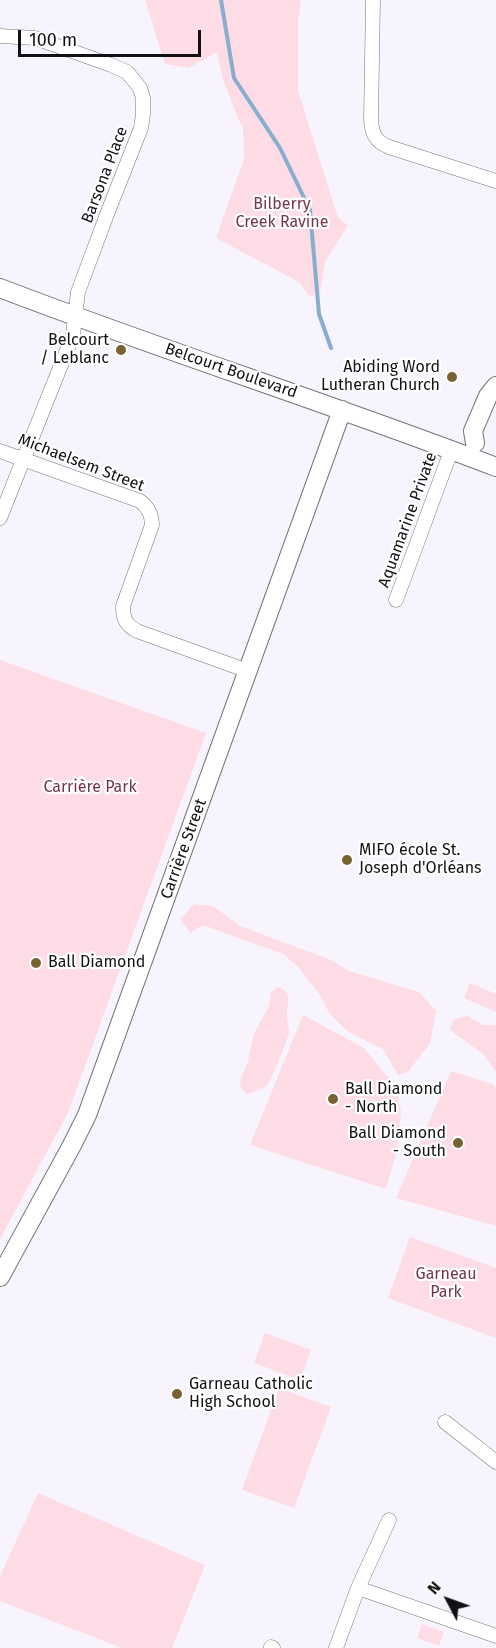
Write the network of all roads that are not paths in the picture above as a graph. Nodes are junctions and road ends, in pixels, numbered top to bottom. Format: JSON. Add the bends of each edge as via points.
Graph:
{"nodes":[{"id":1,"x":373,"y":0,"type":"edge"},
{"id":2,"x":0,"y":36,"type":"edge"},
{"id":3,"x":496,"y":181,"type":"edge"},
{"id":4,"x":0,"y":288,"type":"edge"},
{"id":5,"x":75,"y":316,"type":"junction"},
{"id":6,"x":496,"y":386,"type":"edge"},
{"id":7,"x":496,"y":402,"type":"edge"},
{"id":8,"x":342,"y":410,"type":"junction"},
{"id":9,"x":472,"y":450,"type":"junction"},
{"id":10,"x":0,"y":451,"type":"edge"},
{"id":11,"x":451,"y":451,"type":"junction"},
{"id":12,"x":24,"y":459,"type":"junction"},
{"id":13,"x":496,"y":467,"type":"edge"},
{"id":14,"x":0,"y":518,"type":"edge"},
{"id":15,"x":396,"y":600,"type":"dead end"},
{"id":16,"x":248,"y":671,"type":"junction"},
{"id":17,"x":0,"y":1277,"type":"edge"},
{"id":18,"x":445,"y":1422,"type":"dead end"},
{"id":19,"x":496,"y":1462,"type":"edge"},
{"id":20,"x":389,"y":1520,"type":"dead end"},
{"id":21,"x":358,"y":1588,"type":"junction"},
{"id":22,"x":496,"y":1636,"type":"edge"},
{"id":23,"x":336,"y":1648,"type":"edge"}],
"edges":[{"from":1,"to":3,"type":"street","via":[[371,120],[375,138],[389,147]]},
{"from":2,"to":5,"type":"street","name":"Barsona Place","via":[[35,38],[111,65],[134,79],[143,98],[141,128],[78,292]]},
{"from":4,"to":5,"type":"street","name":"Belcourt Boulevard"},
{"from":5,"to":8,"type":"street","name":"Belcourt Boulevard"},
{"from":5,"to":12,"type":"street","name":"Barsona Place","via":[[73,335]]},
{"from":6,"to":9,"type":"street","via":[[474,431]]},
{"from":7,"to":9,"type":"street","via":[[484,434]]},
{"from":8,"to":11,"type":"street","name":"Belcourt Boulevard"},
{"from":8,"to":16,"type":"street","name":"Carrière Street"},
{"from":9,"to":11,"type":"street","name":"Belcourt Boulevard"},
{"from":9,"to":13,"type":"street","name":"Belcourt Boulevard"},
{"from":10,"to":12,"type":"street","name":"Michaelsem Street"},
{"from":11,"to":15,"type":"street","name":"Aquamarine Private"},
{"from":12,"to":14,"type":"street","name":"Barsona Place"},
{"from":12,"to":16,"type":"street","name":"Michaelsem Street","via":[[140,501],[149,512],[152,525],[123,606],[130,628]]},
{"from":16,"to":17,"type":"street","name":"Carrière Street","via":[[87,1115]]},
{"from":18,"to":19,"type":"street"},
{"from":20,"to":21,"type":"street"},
{"from":21,"to":22,"type":"street"},
{"from":21,"to":23,"type":"street"}]}
